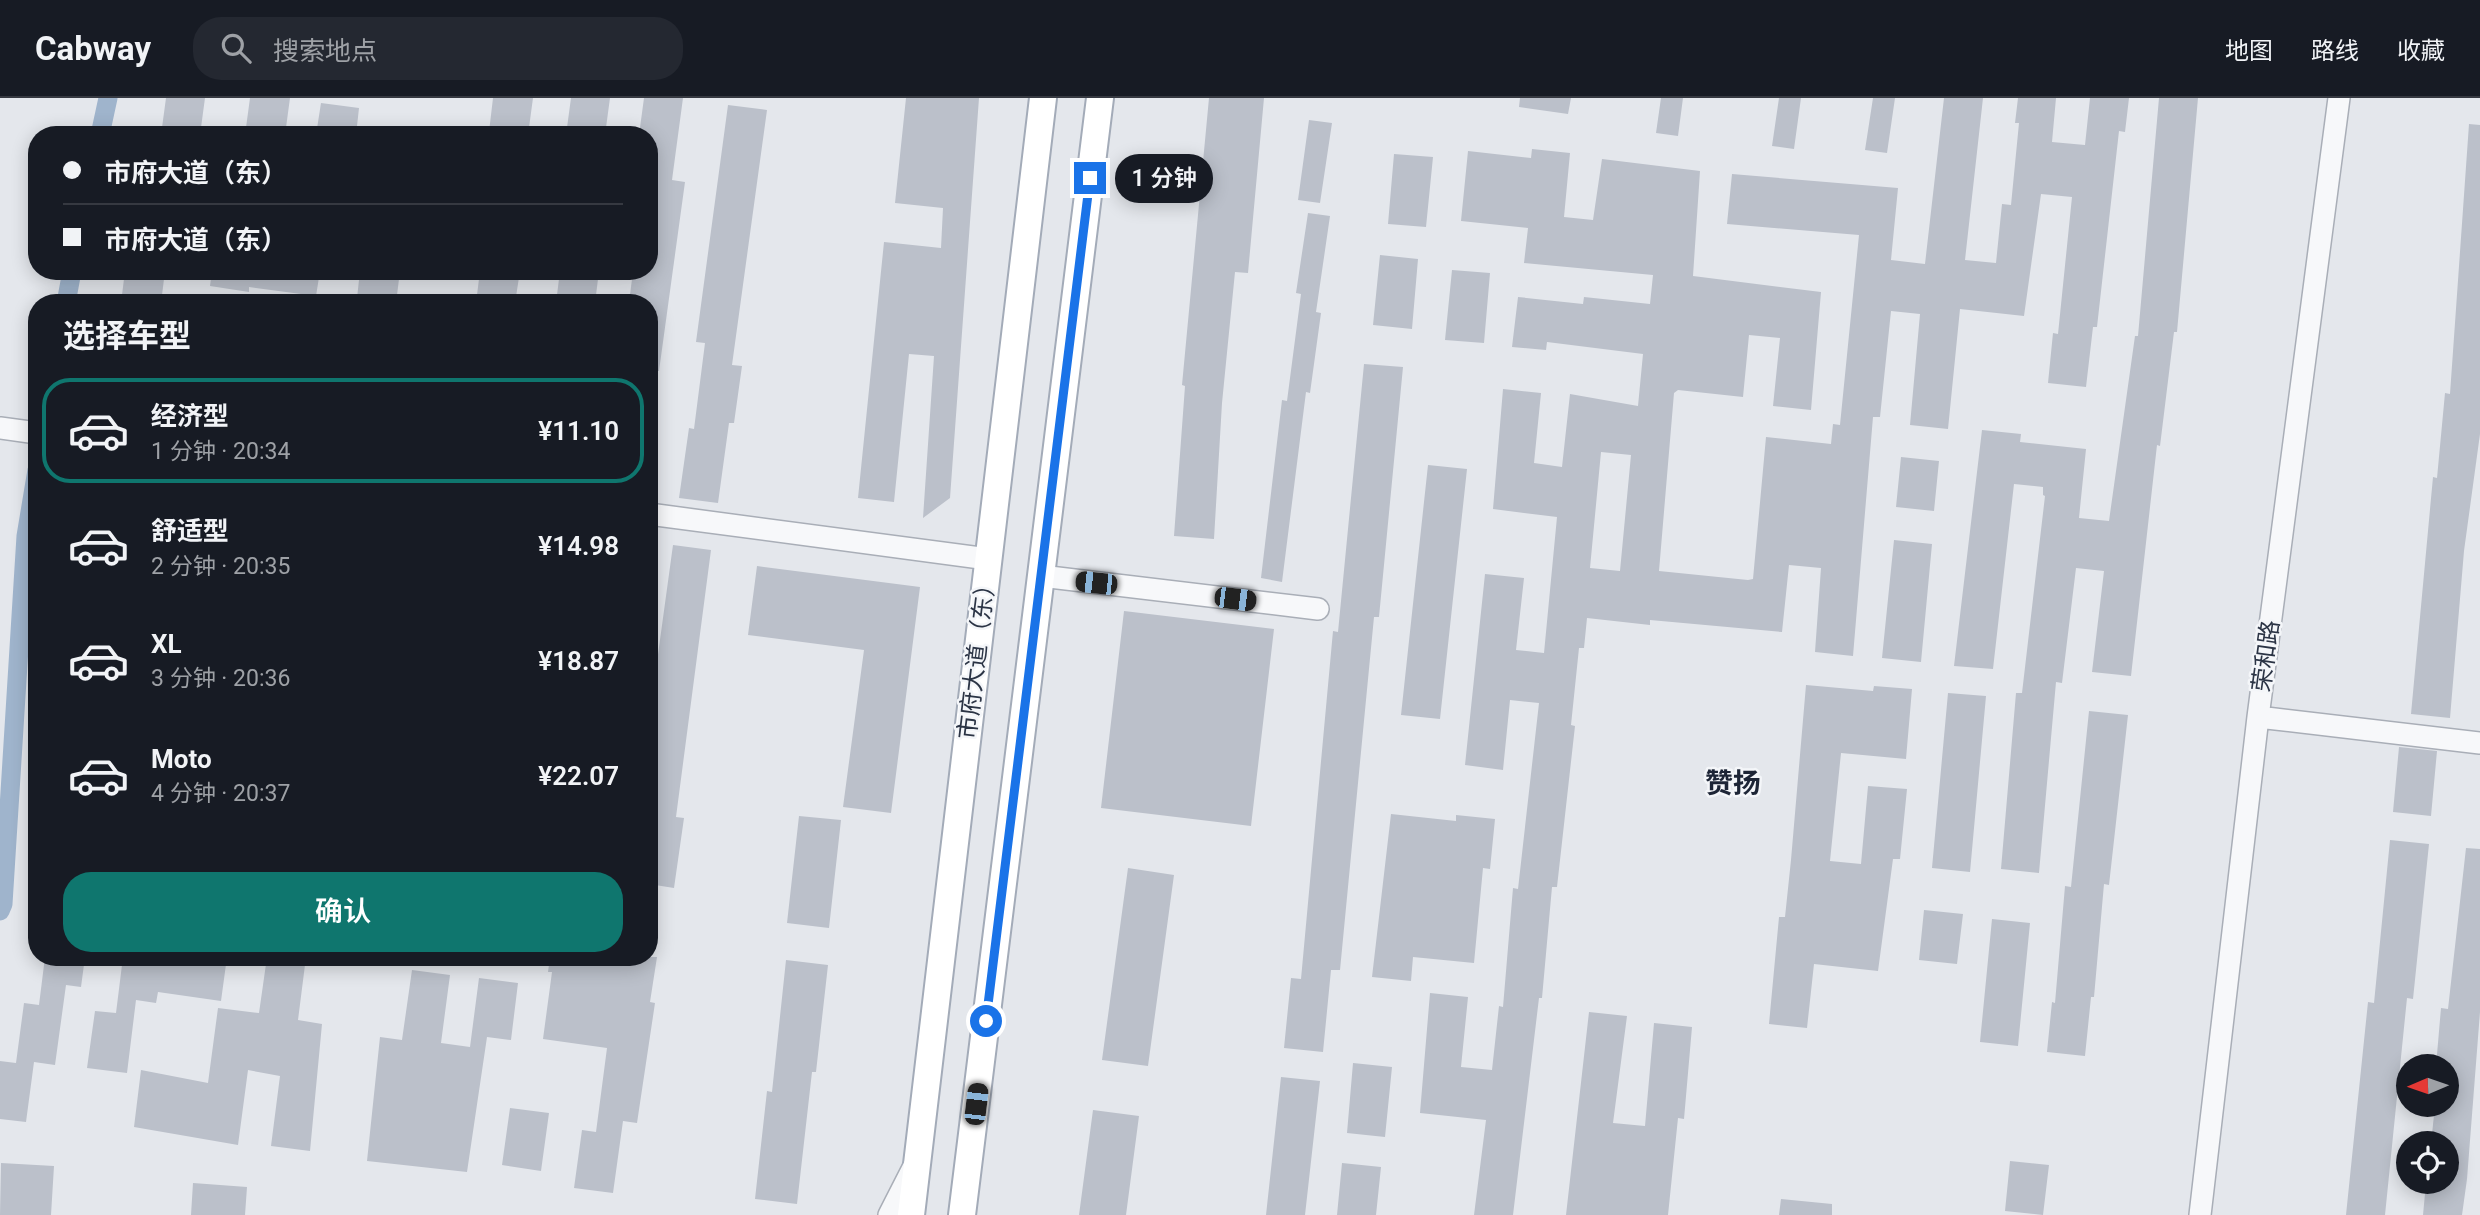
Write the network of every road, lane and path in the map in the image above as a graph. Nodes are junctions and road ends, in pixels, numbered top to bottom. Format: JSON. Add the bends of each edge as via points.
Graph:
{"nodes":[{"id":1,"x":1043,"y":98,"type":"edge"},
{"id":2,"x":1100,"y":98,"type":"edge"},
{"id":3,"x":2339,"y":98,"type":"edge"},
{"id":4,"x":0,"y":428,"type":"edge"},
{"id":5,"x":28,"y":432,"type":"edge"},
{"id":6,"x":658,"y":515,"type":"edge"},
{"id":7,"x":988,"y":559,"type":"junction"},
{"id":8,"x":1041,"y":576,"type":"junction"},
{"id":9,"x":1318,"y":609,"type":"dead end"},
{"id":10,"x":2258,"y":717,"type":"junction"},
{"id":11,"x":2480,"y":743,"type":"edge"},
{"id":12,"x":918,"y":1158,"type":"junction"},
{"id":13,"x":889,"y":1215,"type":"edge"},
{"id":14,"x":911,"y":1215,"type":"edge"},
{"id":15,"x":962,"y":1215,"type":"edge"},
{"id":16,"x":2200,"y":1215,"type":"edge"}],
"edges":[{"from":1,"to":7,"type":"main road","name":"市府大道（东）"},
{"from":2,"to":8,"type":"main road"},
{"from":3,"to":10,"type":"street","name":"荣和路"},
{"from":4,"to":5,"type":"street"},
{"from":6,"to":7,"type":"street"},
{"from":7,"to":12,"type":"main road","name":"市府大道（东）"},
{"from":8,"to":9,"type":"street"},
{"from":8,"to":15,"type":"main road"},
{"from":10,"to":11,"type":"street"},
{"from":10,"to":16,"type":"street","name":"荣和路"},
{"from":12,"to":13,"type":"street"},
{"from":12,"to":14,"type":"main road","name":"市府大道（东）"}]}
